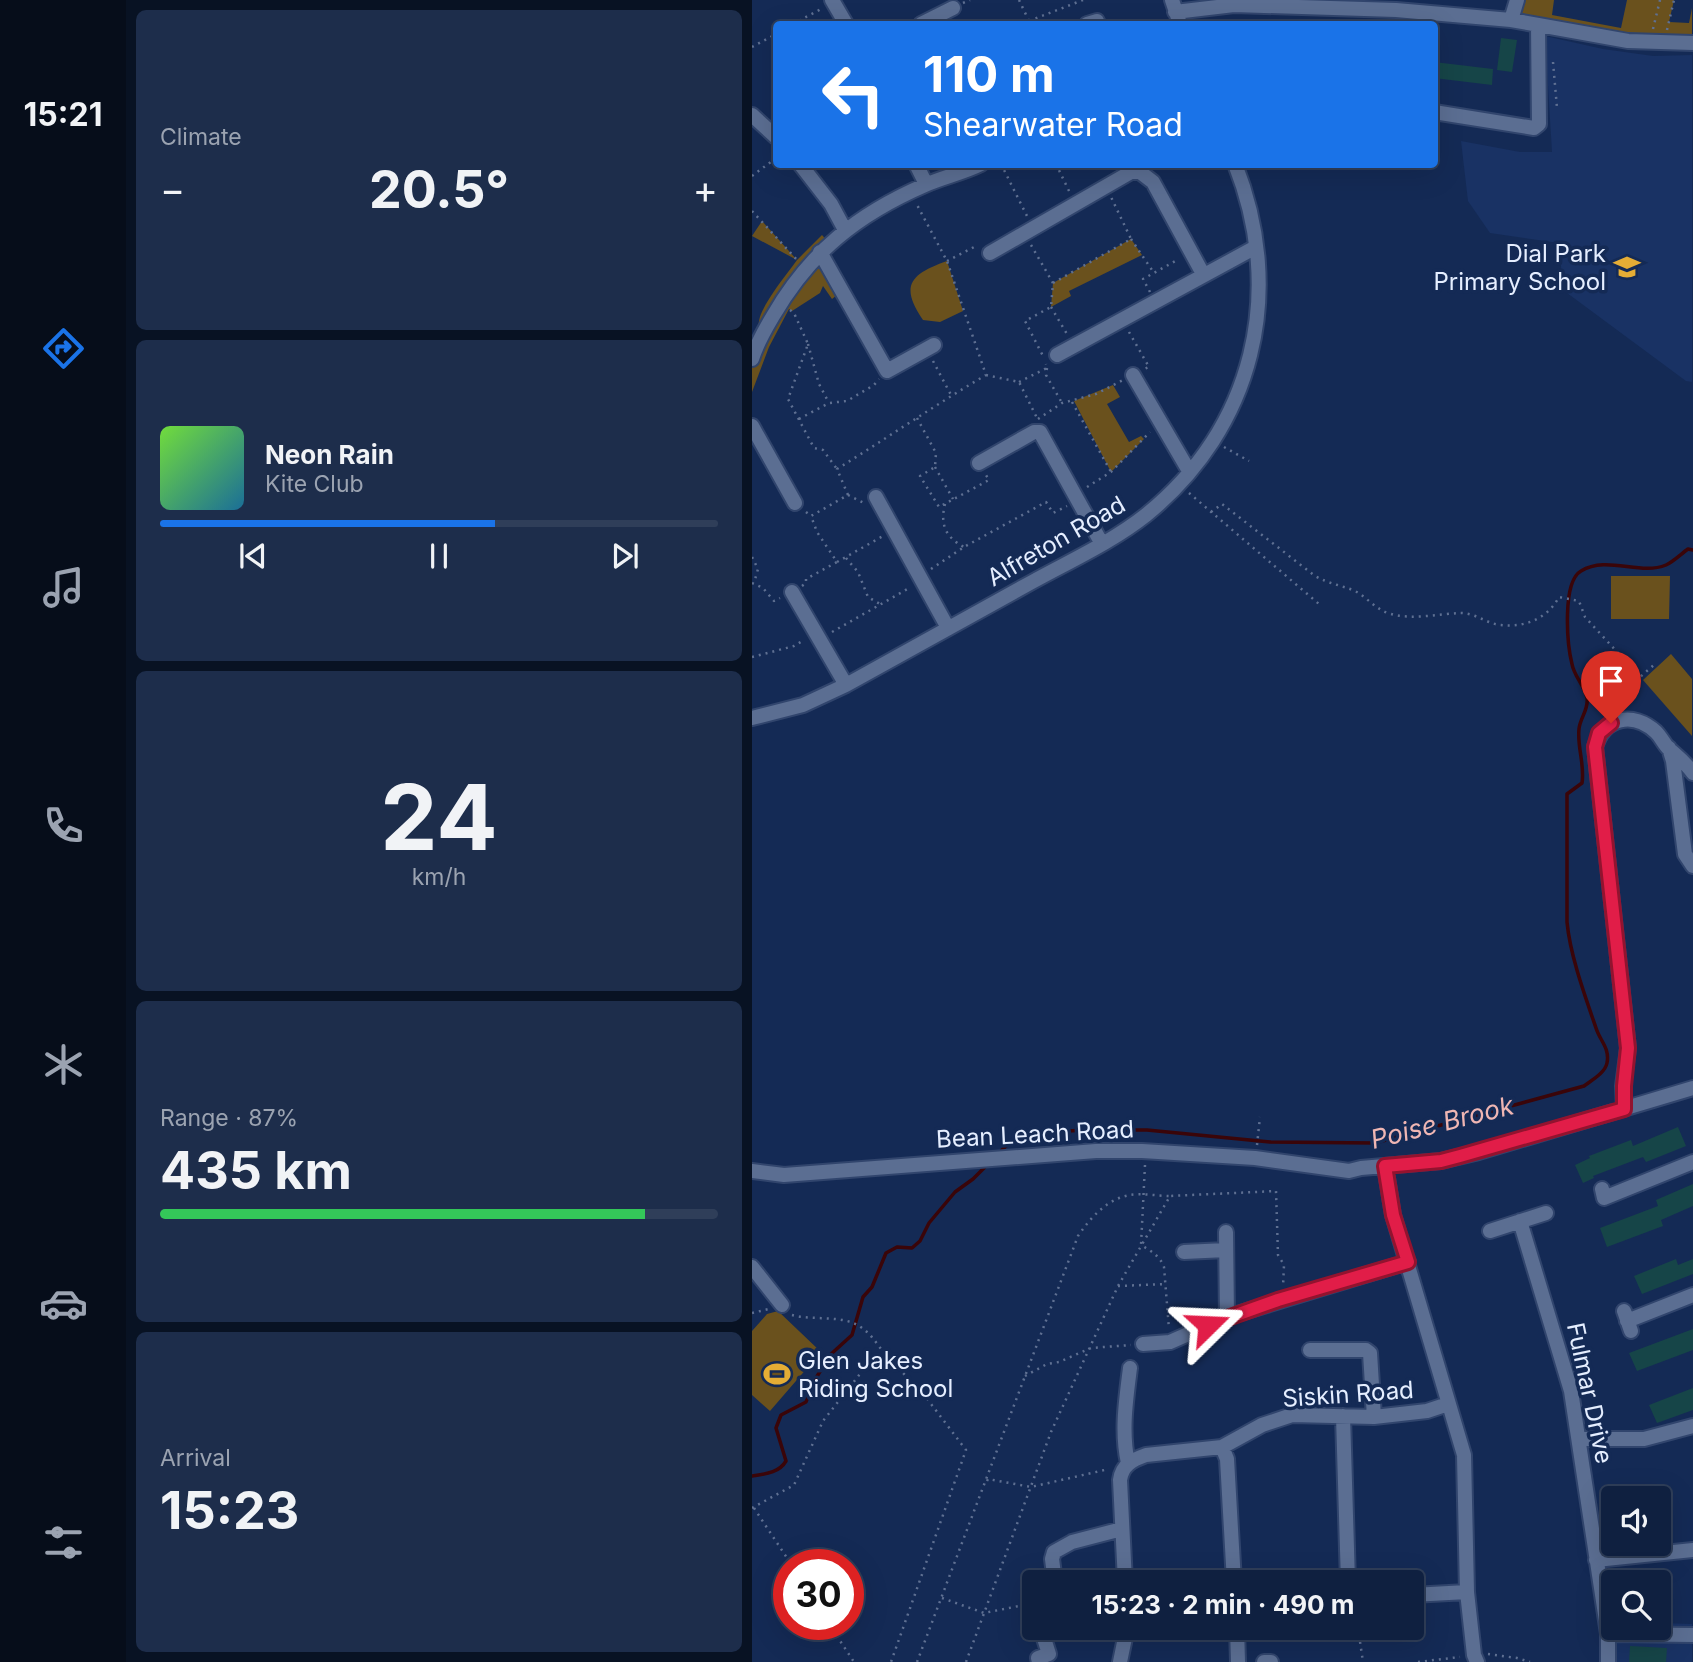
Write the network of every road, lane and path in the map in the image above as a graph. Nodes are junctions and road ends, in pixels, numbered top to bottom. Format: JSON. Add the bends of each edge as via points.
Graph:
{"nodes":[{"id":1,"x":1019,"y":0,"type":"edge"},
{"id":2,"x":1083,"y":0,"type":"edge"},
{"id":3,"x":1517,"y":0,"type":"edge"},
{"id":4,"x":1660,"y":0,"type":"edge"},
{"id":5,"x":1674,"y":0,"type":"edge"},
{"id":6,"x":832,"y":1,"type":"edge"},
{"id":7,"x":1396,"y":5,"type":"edge"},
{"id":8,"x":953,"y":8,"type":"dead end"},
{"id":9,"x":1175,"y":12,"type":"edge"},
{"id":10,"x":1511,"y":20,"type":"junction"},
{"id":11,"x":798,"y":21,"type":"edge"},
{"id":12,"x":844,"y":21,"type":"edge"},
{"id":13,"x":927,"y":21,"type":"edge"},
{"id":14,"x":1029,"y":21,"type":"joint"},
{"id":15,"x":1538,"y":25,"type":"junction"},
{"id":16,"x":773,"y":36,"type":"edge"},
{"id":17,"x":1657,"y":43,"type":"junction"},
{"id":18,"x":1692,"y":43,"type":"edge"},
{"id":19,"x":752,"y":47,"type":"edge"},
{"id":20,"x":1553,"y":54,"type":"dead end"},
{"id":21,"x":1557,"y":108,"type":"dead end"},
{"id":22,"x":1438,"y":113,"type":"edge"},
{"id":23,"x":752,"y":115,"type":"edge"},
{"id":24,"x":773,"y":134,"type":"edge"},
{"id":25,"x":773,"y":160,"type":"edge"},
{"id":26,"x":803,"y":168,"type":"edge"},
{"id":27,"x":918,"y":168,"type":"edge"},
{"id":28,"x":970,"y":168,"type":"edge"},
{"id":29,"x":1003,"y":168,"type":"edge"},
{"id":30,"x":1058,"y":168,"type":"edge"},
{"id":31,"x":1236,"y":168,"type":"edge"},
{"id":32,"x":752,"y":176,"type":"edge"},
{"id":33,"x":1063,"y":180,"type":"dead end"},
{"id":34,"x":926,"y":184,"type":"junction"},
{"id":35,"x":1106,"y":186,"type":"junction"},
{"id":36,"x":911,"y":192,"type":"junction"},
{"id":37,"x":1022,"y":207,"type":"dead end"},
{"id":38,"x":752,"y":211,"type":"edge"},
{"id":39,"x":845,"y":230,"type":"junction"},
{"id":40,"x":1024,"y":233,"type":"junction"},
{"id":41,"x":1131,"y":239,"type":"junction"},
{"id":42,"x":1256,"y":247,"type":"junction"},
{"id":43,"x":820,"y":252,"type":"junction"},
{"id":44,"x":1191,"y":252,"type":"junction"},
{"id":45,"x":989,"y":253,"type":"joint"},
{"id":46,"x":947,"y":261,"type":"junction"},
{"id":47,"x":804,"y":269,"type":"junction"},
{"id":48,"x":1154,"y":273,"type":"junction"},
{"id":49,"x":1203,"y":274,"type":"junction"},
{"id":50,"x":1143,"y":279,"type":"dead end"},
{"id":51,"x":1052,"y":283,"type":"junction"},
{"id":52,"x":781,"y":301,"type":"junction"},
{"id":53,"x":1051,"y":307,"type":"junction"},
{"id":54,"x":1122,"y":320,"type":"junction"},
{"id":55,"x":755,"y":339,"type":"edge"},
{"id":56,"x":808,"y":344,"type":"junction"},
{"id":57,"x":1073,"y":345,"type":"junction"},
{"id":58,"x":930,"y":347,"type":"joint"},
{"id":59,"x":1057,"y":355,"type":"dead end"},
{"id":60,"x":752,"y":359,"type":"edge"},
{"id":61,"x":1047,"y":369,"type":"junction"},
{"id":62,"x":887,"y":371,"type":"junction"},
{"id":63,"x":986,"y":375,"type":"junction"},
{"id":64,"x":1133,"y":375,"type":"junction"},
{"id":65,"x":1019,"y":382,"type":"junction"},
{"id":66,"x":951,"y":395,"type":"junction"},
{"id":67,"x":1072,"y":402,"type":"junction"},
{"id":68,"x":829,"y":403,"type":"junction"},
{"id":69,"x":1062,"y":403,"type":"junction"},
{"id":70,"x":917,"y":418,"type":"junction"},
{"id":71,"x":799,"y":419,"type":"junction"},
{"id":72,"x":752,"y":426,"type":"edge"},
{"id":73,"x":1162,"y":426,"type":"junction"},
{"id":74,"x":1212,"y":440,"type":"junction"},
{"id":75,"x":1249,"y":461,"type":"dead end"},
{"id":76,"x":979,"y":463,"type":"joint"},
{"id":77,"x":935,"y":467,"type":"junction"},
{"id":78,"x":837,"y":469,"type":"junction"},
{"id":79,"x":1189,"y":471,"type":"junction"},
{"id":80,"x":1111,"y":472,"type":"junction"},
{"id":81,"x":1178,"y":484,"type":"junction"},
{"id":82,"x":876,"y":497,"type":"dead end"},
{"id":83,"x":1076,"y":497,"type":"junction"},
{"id":84,"x":953,"y":499,"type":"junction"},
{"id":85,"x":795,"y":503,"type":"joint"},
{"id":86,"x":945,"y":504,"type":"junction"},
{"id":87,"x":1211,"y":512,"type":"junction"},
{"id":88,"x":811,"y":516,"type":"junction"},
{"id":89,"x":894,"y":530,"type":"junction"},
{"id":90,"x":1102,"y":544,"type":"junction"},
{"id":91,"x":964,"y":547,"type":"junction"},
{"id":92,"x":752,"y":557,"type":"edge"},
{"id":93,"x":846,"y":558,"type":"junction"},
{"id":94,"x":837,"y":562,"type":"junction"},
{"id":95,"x":921,"y":579,"type":"junction"},
{"id":96,"x":753,"y":583,"type":"edge"},
{"id":97,"x":792,"y":592,"type":"junction"},
{"id":98,"x":1318,"y":604,"type":"dead end"},
{"id":99,"x":881,"y":605,"type":"junction"},
{"id":100,"x":948,"y":628,"type":"junction"},
{"id":101,"x":818,"y":636,"type":"junction"},
{"id":102,"x":752,"y":657,"type":"edge"},
{"id":103,"x":1655,"y":664,"type":"dead end"},
{"id":104,"x":845,"y":685,"type":"junction"},
{"id":105,"x":752,"y":718,"type":"edge"},
{"id":106,"x":1669,"y":748,"type":"junction"},
{"id":107,"x":1692,"y":773,"type":"edge"},
{"id":108,"x":1692,"y":866,"type":"edge"},
{"id":109,"x":1692,"y":1088,"type":"edge"},
{"id":110,"x":1624,"y":1109,"type":"junction"},
{"id":111,"x":1260,"y":1117,"type":"dead end"},
{"id":112,"x":1256,"y":1150,"type":"dead end"},
{"id":113,"x":1145,"y":1151,"type":"junction"},
{"id":114,"x":1692,"y":1162,"type":"edge"},
{"id":115,"x":1385,"y":1166,"type":"junction"},
{"id":116,"x":752,"y":1171,"type":"edge"},
{"id":117,"x":1145,"y":1195,"type":"junction"},
{"id":118,"x":1170,"y":1196,"type":"dead end"},
{"id":119,"x":1604,"y":1198,"type":"dead end"},
{"id":120,"x":1546,"y":1213,"type":"dead end"},
{"id":121,"x":1520,"y":1221,"type":"junction"},
{"id":122,"x":1490,"y":1231,"type":"dead end"},
{"id":123,"x":1226,"y":1232,"type":"dead end"},
{"id":124,"x":1226,"y":1250,"type":"junction"},
{"id":125,"x":1184,"y":1252,"type":"dead end"},
{"id":126,"x":1408,"y":1262,"type":"junction"},
{"id":127,"x":752,"y":1267,"type":"edge"},
{"id":128,"x":1167,"y":1284,"type":"junction"},
{"id":129,"x":1118,"y":1286,"type":"dead end"},
{"id":130,"x":1692,"y":1295,"type":"edge"},
{"id":131,"x":782,"y":1305,"type":"joint"},
{"id":132,"x":1227,"y":1317,"type":"junction"},
{"id":133,"x":1627,"y":1321,"type":"dead end"},
{"id":134,"x":1170,"y":1342,"type":"junction"},
{"id":135,"x":1143,"y":1345,"type":"joint"},
{"id":136,"x":1310,"y":1350,"type":"dead end"},
{"id":137,"x":884,"y":1353,"type":"junction"},
{"id":138,"x":1130,"y":1368,"type":"dead end"},
{"id":139,"x":1025,"y":1376,"type":"junction"},
{"id":140,"x":1448,"y":1404,"type":"junction"},
{"id":141,"x":1343,"y":1416,"type":"junction"},
{"id":142,"x":1374,"y":1417,"type":"junction"},
{"id":143,"x":1692,"y":1426,"type":"edge"},
{"id":144,"x":1580,"y":1439,"type":"junction"},
{"id":145,"x":1222,"y":1447,"type":"junction"},
{"id":146,"x":1127,"y":1464,"type":"junction"},
{"id":147,"x":753,"y":1508,"type":"edge"},
{"id":148,"x":1122,"y":1529,"type":"junction"},
{"id":149,"x":781,"y":1549,"type":"edge"},
{"id":150,"x":1692,"y":1550,"type":"edge"},
{"id":151,"x":1596,"y":1560,"type":"junction"},
{"id":152,"x":1053,"y":1570,"type":"edge"},
{"id":153,"x":1124,"y":1570,"type":"edge"},
{"id":154,"x":1233,"y":1570,"type":"edge"},
{"id":155,"x":1348,"y":1570,"type":"edge"},
{"id":156,"x":1601,"y":1591,"type":"edge"},
{"id":157,"x":1467,"y":1592,"type":"junction"},
{"id":158,"x":1424,"y":1594,"type":"edge"},
{"id":159,"x":942,"y":1598,"type":"junction"},
{"id":160,"x":1022,"y":1605,"type":"edge"},
{"id":161,"x":1671,"y":1635,"type":"edge"},
{"id":162,"x":1692,"y":1635,"type":"edge"},
{"id":163,"x":840,"y":1640,"type":"edge"},
{"id":164,"x":1045,"y":1640,"type":"edge"},
{"id":165,"x":1125,"y":1640,"type":"edge"},
{"id":166,"x":1237,"y":1640,"type":"edge"},
{"id":167,"x":1360,"y":1640,"type":"edge"},
{"id":168,"x":1608,"y":1640,"type":"edge"},
{"id":169,"x":854,"y":1662,"type":"edge"},
{"id":170,"x":891,"y":1662,"type":"edge"},
{"id":171,"x":917,"y":1662,"type":"edge"},
{"id":172,"x":1039,"y":1662,"type":"edge"},
{"id":173,"x":1121,"y":1662,"type":"edge"},
{"id":174,"x":1238,"y":1662,"type":"edge"},
{"id":175,"x":1264,"y":1662,"type":"edge"},
{"id":176,"x":1271,"y":1662,"type":"edge"},
{"id":177,"x":1363,"y":1662,"type":"edge"},
{"id":178,"x":1477,"y":1662,"type":"edge"},
{"id":179,"x":1608,"y":1662,"type":"edge"}],
"edges":[{"from":1,"to":14,"type":"path"},
{"from":2,"to":14,"type":"path"},
{"from":3,"to":10,"type":"street"},
{"from":4,"to":17,"type":"path"},
{"from":5,"to":17,"type":"path"},
{"from":6,"to":11,"type":"path"},
{"from":6,"to":12,"type":"street"},
{"from":7,"to":9,"type":"street","via":[[1234,5]]},
{"from":7,"to":10,"type":"street"},
{"from":8,"to":13,"type":"street"},
{"from":10,"to":15,"type":"street"},
{"from":15,"to":17,"type":"street"},
{"from":15,"to":22,"type":"street","via":[[1539,124],[1534,128]]},
{"from":16,"to":19,"type":"path"},
{"from":17,"to":18,"type":"street"},
{"from":20,"to":21,"type":"path"},
{"from":23,"to":24,"type":"street"},
{"from":25,"to":32,"type":"path"},
{"from":26,"to":39,"type":"street"},
{"from":27,"to":34,"type":"street"},
{"from":28,"to":34,"type":"street"},
{"from":29,"to":37,"type":"path"},
{"from":30,"to":33,"type":"path"},
{"from":31,"to":42,"type":"street","name":"Alfreton Road"},
{"from":34,"to":36,"type":"street"},
{"from":35,"to":40,"type":"street"},
{"from":35,"to":41,"type":"path"},
{"from":35,"to":44,"type":"street","via":[[1131,172],[1147,176]]},
{"from":36,"to":39,"type":"street"},
{"from":36,"to":46,"type":"path"},
{"from":38,"to":47,"type":"path"},
{"from":39,"to":43,"type":"street"},
{"from":40,"to":45,"type":"street"},
{"from":40,"to":51,"type":"path"},
{"from":41,"to":48,"type":"path"},
{"from":41,"to":51,"type":"path"},
{"from":42,"to":49,"type":"street"},
{"from":42,"to":74,"type":"street","name":"Alfreton Road","via":[[1259,278],[1253,350],[1234,402]]},
{"from":43,"to":47,"type":"street"},
{"from":43,"to":62,"type":"street"},
{"from":44,"to":48,"type":"path"},
{"from":44,"to":49,"type":"street"},
{"from":45,"to":46,"type":"path","via":[[982,243]]},
{"from":46,"to":63,"type":"path"},
{"from":47,"to":52,"type":"street"},
{"from":48,"to":50,"type":"path"},
{"from":49,"to":54,"type":"street"},
{"from":51,"to":53,"type":"path"},
{"from":52,"to":55,"type":"street"},
{"from":52,"to":56,"type":"path","via":[[794,313]]},
{"from":53,"to":57,"type":"path"},
{"from":53,"to":61,"type":"path","via":[[1025,321]]},
{"from":54,"to":57,"type":"street"},
{"from":54,"to":64,"type":"path","via":[[1149,367]]},
{"from":55,"to":60,"type":"street"},
{"from":56,"to":68,"type":"path"},
{"from":56,"to":71,"type":"path","via":[[788,399]]},
{"from":57,"to":59,"type":"street"},
{"from":58,"to":62,"type":"street"},
{"from":58,"to":66,"type":"path"},
{"from":61,"to":65,"type":"path"},
{"from":61,"to":69,"type":"path"},
{"from":62,"to":68,"type":"path","via":[[847,401]]},
{"from":63,"to":65,"type":"path"},
{"from":63,"to":66,"type":"path"},
{"from":64,"to":67,"type":"path"},
{"from":64,"to":73,"type":"street"},
{"from":65,"to":69,"type":"path","via":[[1038,419]]},
{"from":66,"to":70,"type":"path"},
{"from":67,"to":69,"type":"path"},
{"from":67,"to":80,"type":"path"},
{"from":68,"to":71,"type":"path"},
{"from":70,"to":77,"type":"path","via":[[936,453]]},
{"from":70,"to":78,"type":"path"},
{"from":71,"to":78,"type":"path","via":[[814,448],[823,450]]},
{"from":72,"to":85,"type":"street"},
{"from":73,"to":79,"type":"street"},
{"from":73,"to":80,"type":"path","via":[[1150,432]]},
{"from":74,"to":75,"type":"path"},
{"from":74,"to":79,"type":"street","name":"Alfreton Road"},
{"from":76,"to":83,"type":"street","via":[[1040,432]]},
{"from":76,"to":84,"type":"path","via":[[989,480]]},
{"from":77,"to":84,"type":"path"},
{"from":77,"to":86,"type":"path","via":[[920,475],[939,507]]},
{"from":78,"to":88,"type":"path","via":[[848,495]]},
{"from":79,"to":81,"type":"street","name":"Alfreton Road"},
{"from":80,"to":83,"type":"path"},
{"from":81,"to":87,"type":"path"},
{"from":81,"to":90,"type":"street","name":"Alfreton Road","via":[[1148,513]]},
{"from":82,"to":89,"type":"street"},
{"from":83,"to":90,"type":"street"},
{"from":83,"to":91,"type":"path","via":[[1053,513],[1046,502]]},
{"from":84,"to":86,"type":"path"},
{"from":85,"to":88,"type":"path","via":[[800,501]]},
{"from":86,"to":91,"type":"path","via":[[942,517],[947,535]]},
{"from":87,"to":98,"type":"path"},
{"from":87,"to":103,"type":"path","via":[[1222,504],[1316,576],[1358,593],[1381,611],[1394,615],[1464,613],[1499,625],[1515,624],[1547,615],[1559,597],[1579,601],[1585,617],[1640,677]]},
{"from":88,"to":94,"type":"path"},
{"from":89,"to":93,"type":"path"},
{"from":89,"to":95,"type":"street"},
{"from":90,"to":100,"type":"street","name":"Alfreton Road"},
{"from":91,"to":95,"type":"path"},
{"from":92,"to":96,"type":"path","via":[[758,569]]},
{"from":93,"to":94,"type":"path"},
{"from":93,"to":99,"type":"path","via":[[858,572],[868,597]]},
{"from":94,"to":97,"type":"path"},
{"from":95,"to":99,"type":"path"},
{"from":95,"to":100,"type":"street"},
{"from":96,"to":97,"type":"path","via":[[774,601]]},
{"from":97,"to":101,"type":"street"},
{"from":99,"to":101,"type":"path"},
{"from":100,"to":104,"type":"street","name":"Alfreton Road"},
{"from":101,"to":102,"type":"path"},
{"from":101,"to":104,"type":"street"},
{"from":104,"to":105,"type":"street","name":"Alfreton Road","via":[[803,705]]},
{"from":106,"to":107,"type":"street"},
{"from":106,"to":108,"type":"street","via":[[1685,854]]},
{"from":106,"to":110,"type":"street","via":[[1654,730],[1628,719],[1611,723],[1599,733],[1595,747],[1628,1048]]},
{"from":109,"to":110,"type":"street","name":"Bean Leach Road"},
{"from":110,"to":115,"type":"street","name":"Bean Leach Road","via":[[1479,1152]]},
{"from":111,"to":112,"type":"path"},
{"from":113,"to":115,"type":"street","name":"Bean Leach Road","via":[[1321,1166]]},
{"from":113,"to":116,"type":"street","name":"Bean Leach Road","via":[[1022,1155],[784,1175]]},
{"from":113,"to":117,"type":"path"},
{"from":114,"to":119,"type":"street"},
{"from":115,"to":126,"type":"street","via":[[1393,1215]]},
{"from":117,"to":118,"type":"path"},
{"from":117,"to":128,"type":"path","via":[[1141,1245],[1162,1261]]},
{"from":117,"to":139,"type":"path","via":[[1130,1195],[1109,1204],[1091,1217],[1078,1236]]},
{"from":120,"to":121,"type":"street"},
{"from":121,"to":122,"type":"street"},
{"from":121,"to":144,"type":"street","name":"Fulmar Drive","via":[[1571,1391]]},
{"from":123,"to":124,"type":"street"},
{"from":124,"to":125,"type":"street"},
{"from":124,"to":132,"type":"street"},
{"from":126,"to":132,"type":"street"},
{"from":126,"to":140,"type":"street"},
{"from":127,"to":131,"type":"street"},
{"from":128,"to":129,"type":"path"},
{"from":128,"to":134,"type":"path"},
{"from":130,"to":133,"type":"street"},
{"from":131,"to":137,"type":"path","via":[[791,1315],[860,1326]]},
{"from":132,"to":134,"type":"street"},
{"from":134,"to":135,"type":"street"},
{"from":135,"to":139,"type":"path","via":[[1091,1348]]},
{"from":136,"to":142,"type":"street","via":[[1370,1353]]},
{"from":137,"to":147,"type":"path","via":[[868,1365],[823,1421],[794,1485]]},
{"from":137,"to":170,"type":"path","via":[[925,1396],[966,1450]]},
{"from":138,"to":146,"type":"street","via":[[1124,1411]]},
{"from":139,"to":159,"type":"path"},
{"from":140,"to":142,"type":"street","name":"Siskin Road"},
{"from":140,"to":157,"type":"street","via":[[1464,1455]]},
{"from":141,"to":142,"type":"street","name":"Siskin Road"},
{"from":141,"to":145,"type":"street","name":"Siskin Road","via":[[1292,1415]]},
{"from":141,"to":155,"type":"street"},
{"from":143,"to":144,"type":"street","via":[[1644,1439]]},
{"from":144,"to":151,"type":"street","name":"Fulmar Drive"},
{"from":145,"to":146,"type":"street","name":"Siskin Road","via":[[1146,1455]]},
{"from":145,"to":154,"type":"street","via":[[1227,1459]]},
{"from":146,"to":148,"type":"street","via":[[1120,1480]]},
{"from":146,"to":159,"type":"path","via":[[1031,1487],[988,1479]]},
{"from":147,"to":149,"type":"path"},
{"from":148,"to":152,"type":"street","via":[[1072,1542],[1054,1552]]},
{"from":148,"to":153,"type":"street"},
{"from":150,"to":151,"type":"street"},
{"from":151,"to":156,"type":"street","name":"Fulmar Drive"},
{"from":157,"to":158,"type":"street"},
{"from":157,"to":178,"type":"street"},
{"from":159,"to":160,"type":"path","via":[[984,1613]]},
{"from":159,"to":171,"type":"path"},
{"from":161,"to":162,"type":"street"},
{"from":163,"to":169,"type":"path"},
{"from":164,"to":172,"type":"street","via":[[1049,1654],[1038,1658]]},
{"from":165,"to":173,"type":"street"},
{"from":166,"to":174,"type":"street"},
{"from":167,"to":177,"type":"path"},
{"from":168,"to":179,"type":"street","name":"Fulmar Drive"},
{"from":175,"to":176,"type":"street"}]}
